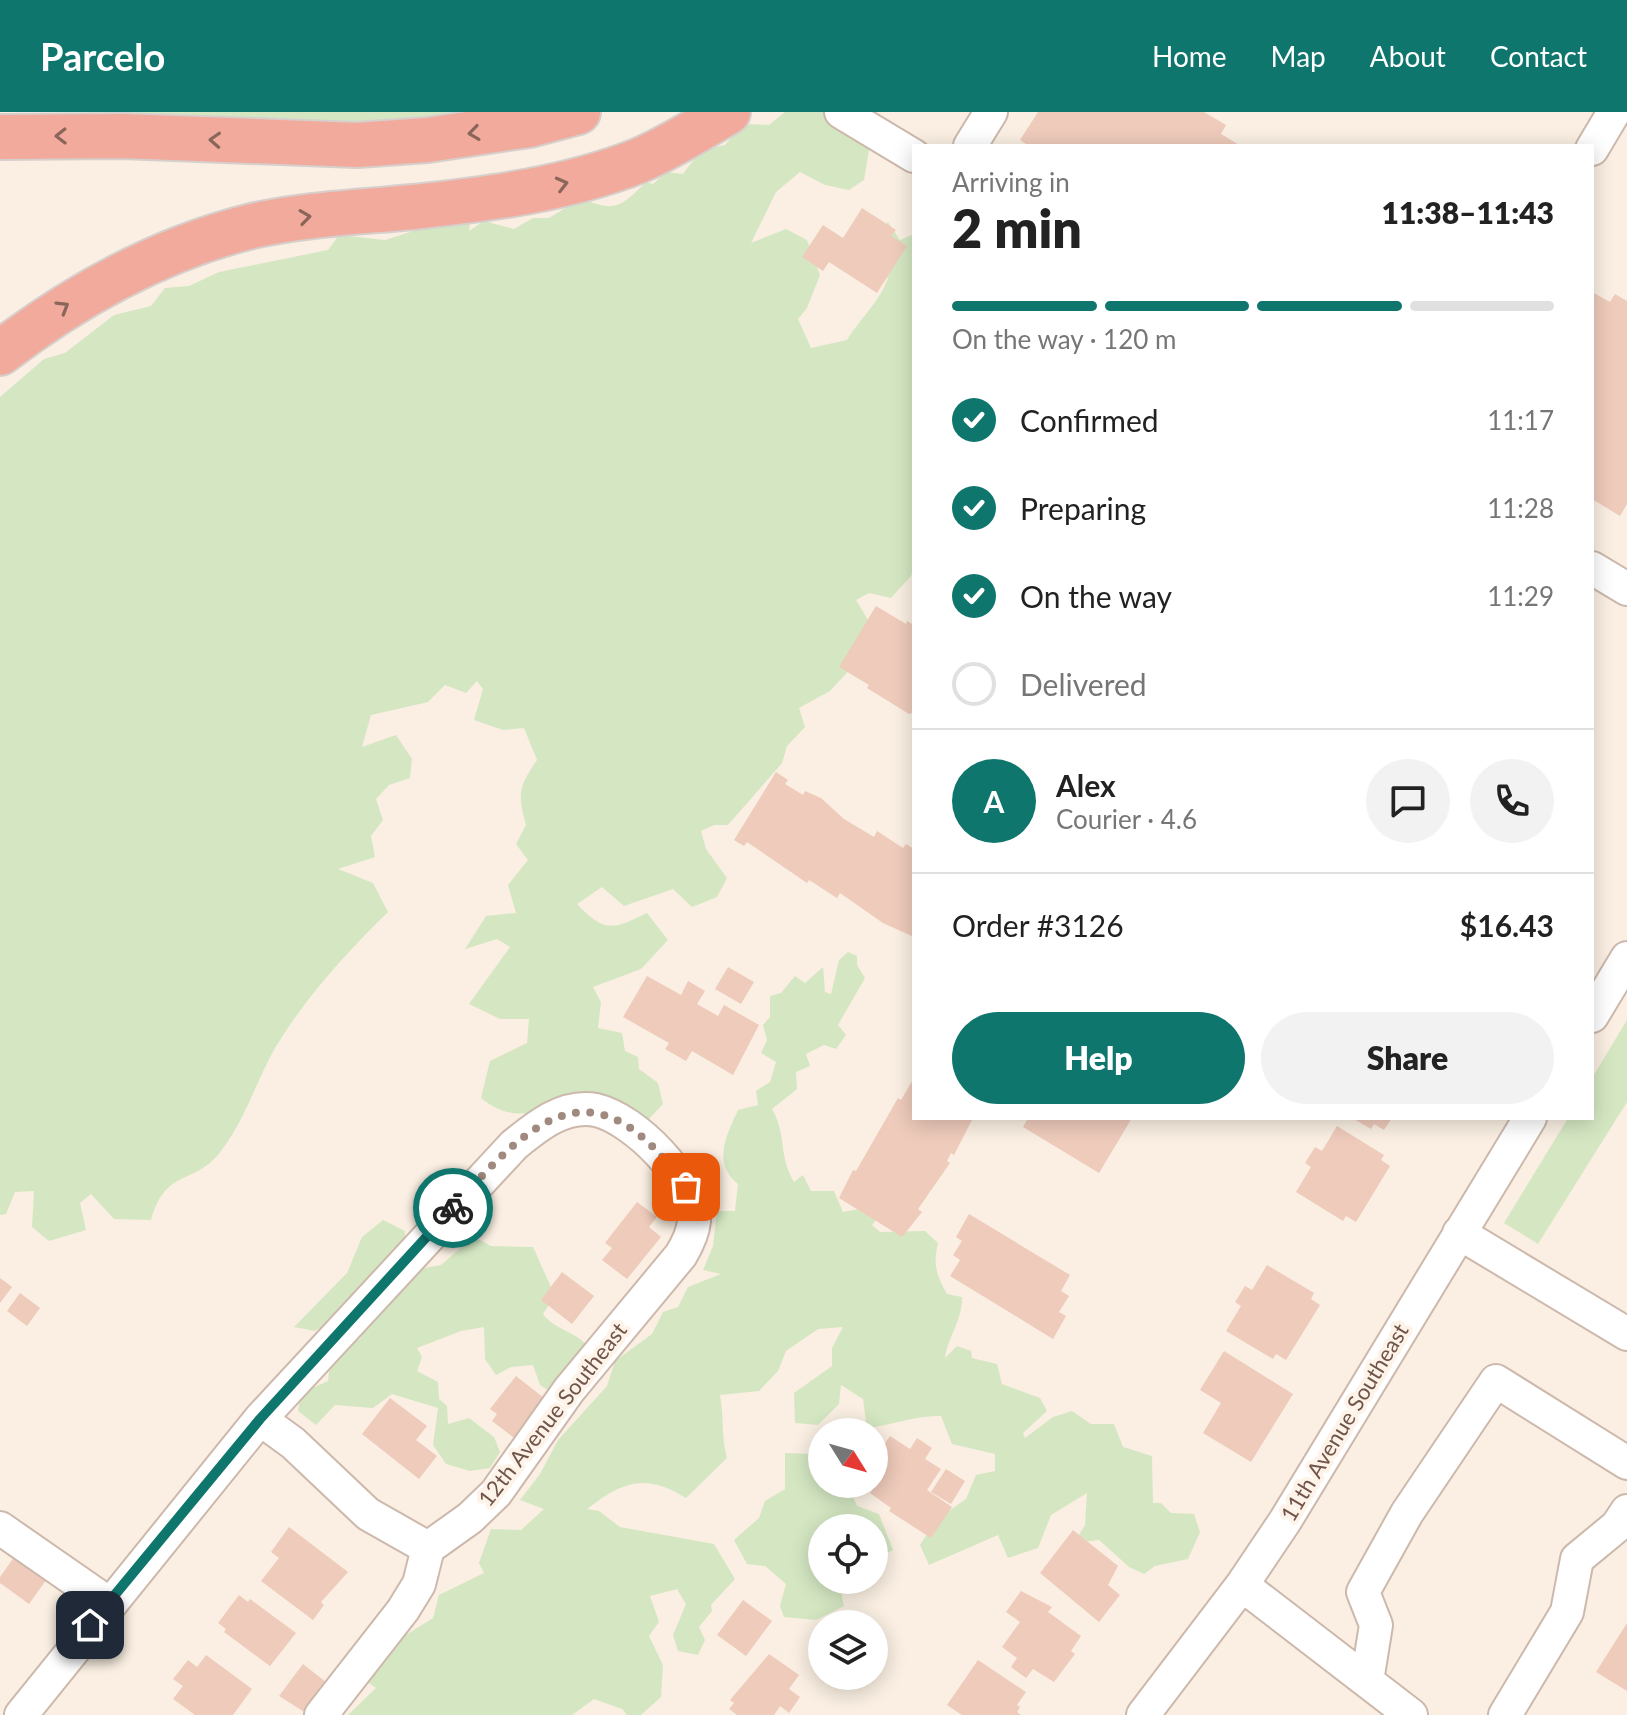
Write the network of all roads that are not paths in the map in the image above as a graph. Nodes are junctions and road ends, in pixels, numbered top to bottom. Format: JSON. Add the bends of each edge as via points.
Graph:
{"nodes":[{"id":1,"x":13,"y":112,"type":"edge"},
{"id":2,"x":578,"y":112,"type":"edge"},
{"id":3,"x":728,"y":112,"type":"edge"},
{"id":4,"x":841,"y":112,"type":"edge"},
{"id":5,"x":991,"y":112,"type":"edge"},
{"id":6,"x":1614,"y":112,"type":"edge"},
{"id":7,"x":0,"y":136,"type":"edge"},
{"id":8,"x":971,"y":144,"type":"edge"},
{"id":9,"x":1594,"y":146,"type":"edge"},
{"id":10,"x":912,"y":155,"type":"edge"},
{"id":11,"x":0,"y":353,"type":"edge"},
{"id":12,"x":1594,"y":569,"type":"edge"},
{"id":13,"x":1627,"y":589,"type":"edge"},
{"id":14,"x":1627,"y":958,"type":"edge"},
{"id":15,"x":1594,"y":1013,"type":"edge"},
{"id":16,"x":1529,"y":1120,"type":"edge"},
{"id":17,"x":1459,"y":1233,"type":"junction"},
{"id":18,"x":1627,"y":1334,"type":"edge"},
{"id":19,"x":260,"y":1419,"type":"junction"},
{"id":20,"x":1627,"y":1463,"type":"edge"},
{"id":21,"x":1627,"y":1511,"type":"edge"},
{"id":22,"x":0,"y":1528,"type":"edge"},
{"id":23,"x":428,"y":1548,"type":"junction"},
{"id":24,"x":1242,"y":1585,"type":"junction"},
{"id":25,"x":108,"y":1603,"type":"junction"},
{"id":26,"x":1367,"y":1681,"type":"junction"},
{"id":27,"x":21,"y":1715,"type":"edge"},
{"id":28,"x":321,"y":1715,"type":"edge"},
{"id":29,"x":1143,"y":1715,"type":"edge"},
{"id":30,"x":1411,"y":1715,"type":"edge"},
{"id":31,"x":1505,"y":1715,"type":"edge"}],
"edges":[{"from":1,"to":7,"type":"highway"},
{"from":2,"to":7,"type":"highway","one_way":true,"via":[[529,125],[357,145]]},
{"from":11,"to":3,"type":"highway","one_way":true,"via":[[97,286],[206,240],[294,218],[541,189],[639,160]]},
{"from":4,"to":10,"type":"street"},
{"from":5,"to":8,"type":"street"},
{"from":6,"to":9,"type":"street"},
{"from":12,"to":13,"type":"street"},
{"from":14,"to":15,"type":"street"},
{"from":16,"to":17,"type":"street","name":"11th Avenue Southeast"},
{"from":17,"to":18,"type":"street"},
{"from":17,"to":24,"type":"street","name":"11th Avenue Southeast"},
{"from":19,"to":23,"type":"street","via":[[368,1514]]},
{"from":19,"to":23,"type":"street","name":"12th Avenue Southeast","via":[[463,1197],[542,1122],[569,1111],[596,1110],[649,1143],[686,1187],[694,1222],[681,1255],[569,1390],[496,1493]]},
{"from":19,"to":25,"type":"street"},
{"from":20,"to":26,"type":"street","via":[[1496,1381],[1414,1501],[1363,1592],[1376,1625]]},
{"from":21,"to":31,"type":"street","via":[[1577,1559],[1567,1612]]},
{"from":22,"to":25,"type":"street"},
{"from":23,"to":28,"type":"street","via":[[419,1584],[403,1610]]},
{"from":24,"to":26,"type":"street"},
{"from":24,"to":29,"type":"street","name":"11th Avenue Southeast"},
{"from":25,"to":27,"type":"street"},
{"from":26,"to":30,"type":"street"}]}
